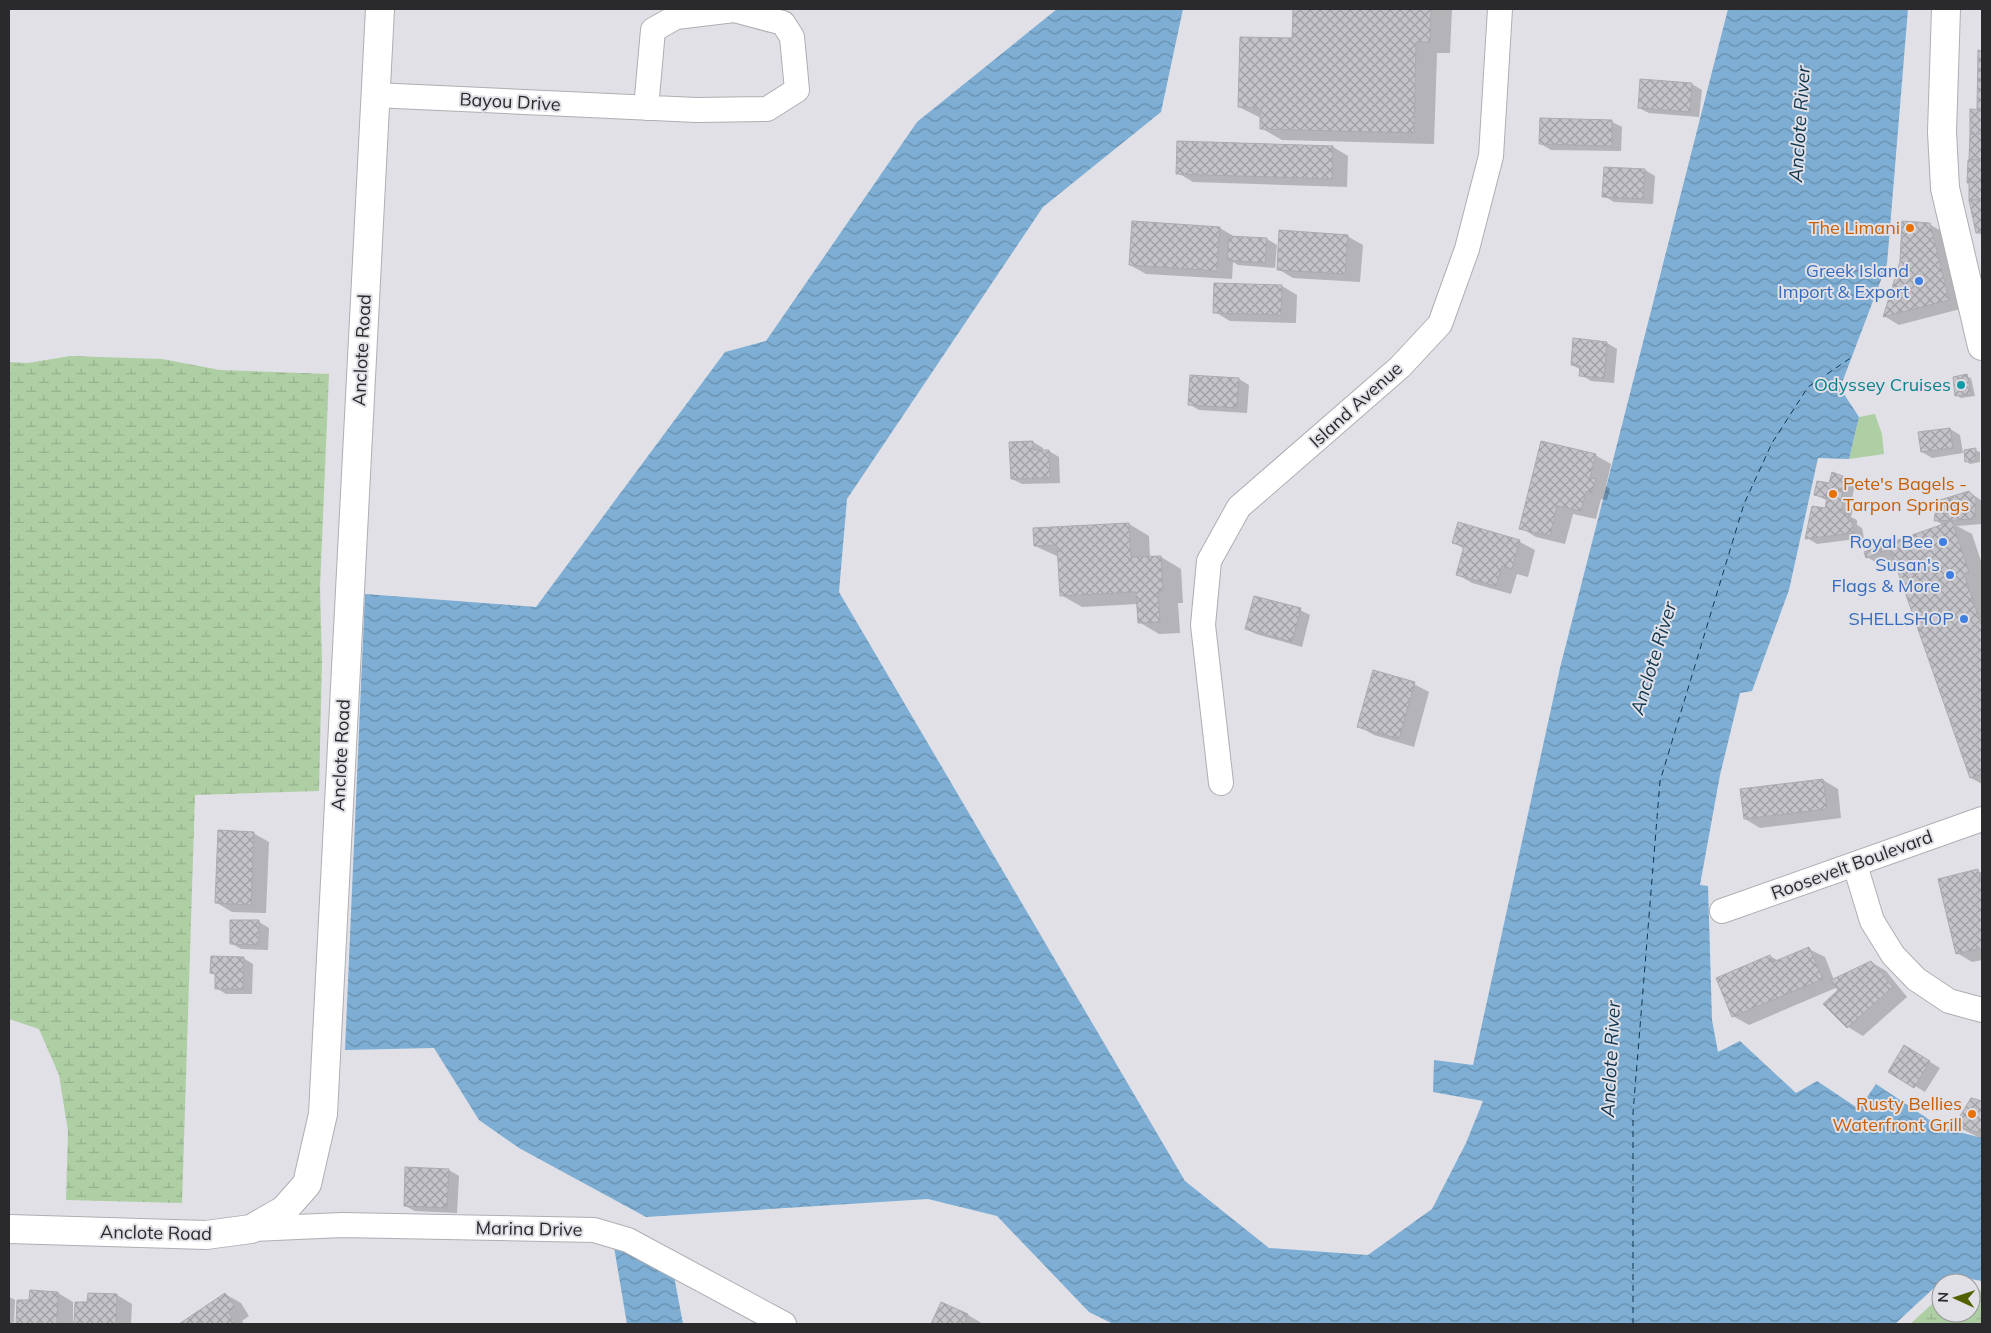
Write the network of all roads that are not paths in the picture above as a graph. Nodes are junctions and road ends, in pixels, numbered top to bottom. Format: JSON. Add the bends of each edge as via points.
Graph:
{"nodes":[{"id":1,"x":380,"y":9,"type":"edge"},
{"id":2,"x":1500,"y":9,"type":"edge"},
{"id":3,"x":1946,"y":9,"type":"edge"},
{"id":4,"x":374,"y":95,"type":"junction"},
{"id":5,"x":646,"y":108,"type":"junction"},
{"id":6,"x":1982,"y":346,"type":"edge"},
{"id":7,"x":1221,"y":783,"type":"dead end"},
{"id":8,"x":1982,"y":819,"type":"edge"},
{"id":9,"x":1855,"y":865,"type":"junction"},
{"id":10,"x":1722,"y":911,"type":"dead end"},
{"id":11,"x":1982,"y":1010,"type":"edge"},
{"id":12,"x":9,"y":1229,"type":"edge"},
{"id":13,"x":251,"y":1229,"type":"junction"},
{"id":14,"x":784,"y":1324,"type":"edge"}],
"edges":[{"from":1,"to":4,"type":"street","name":"Anclote Road"},
{"from":2,"to":7,"type":"street","name":"Island Avenue","via":[[1491,156],[1467,249],[1440,324],[1400,367],[1240,507],[1209,561],[1203,625]]},
{"from":3,"to":6,"type":"street","via":[[1942,132],[1945,188]]},
{"from":4,"to":5,"type":"street","name":"Bayou Drive"},
{"from":4,"to":13,"type":"street","name":"Anclote Road","via":[[324,1114],[307,1184],[284,1210]]},
{"from":5,"to":5,"type":"street","name":"Bayou Drive","via":[[653,30],[676,16],[734,10],[783,23],[792,37],[798,90],[767,109]]},
{"from":8,"to":9,"type":"street","name":"Roosevelt Boulevard"},
{"from":9,"to":10,"type":"street","name":"Roosevelt Boulevard"},
{"from":9,"to":11,"type":"street","via":[[1872,921],[1893,955],[1916,979],[1949,1001]]},
{"from":12,"to":13,"type":"street","name":"Anclote Road","via":[[206,1235]]},
{"from":13,"to":14,"type":"street","name":"Marina Drive","via":[[342,1225],[594,1230],[628,1240]]}]}
